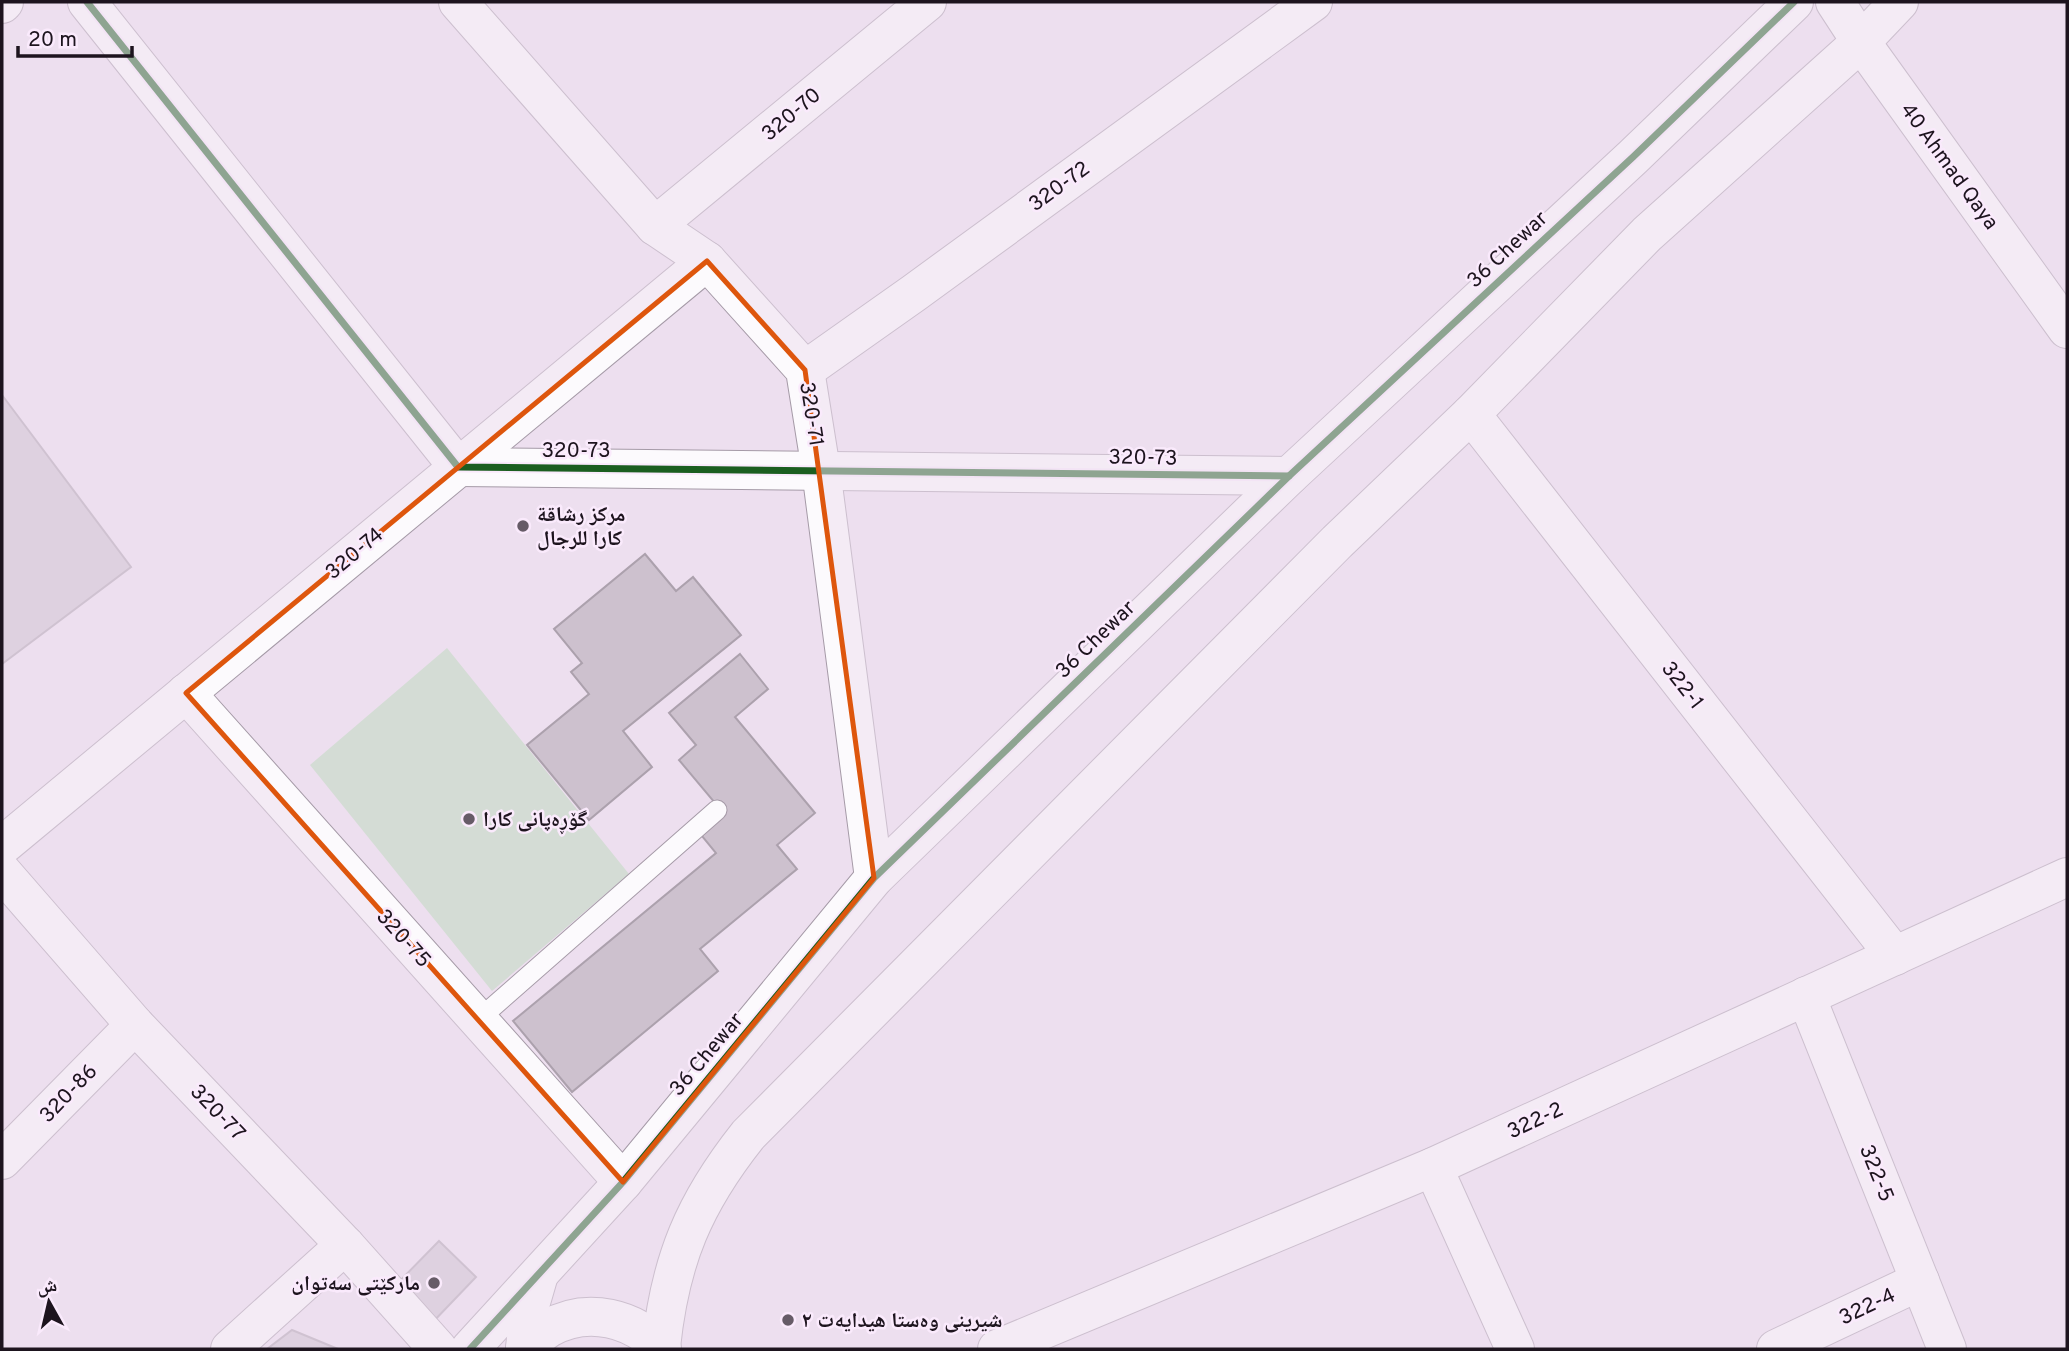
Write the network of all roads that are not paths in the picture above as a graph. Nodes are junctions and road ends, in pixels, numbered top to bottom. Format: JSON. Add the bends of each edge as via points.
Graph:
{"nodes":[{"id":1,"x":87,"y":2,"type":"edge"},
{"id":2,"x":458,"y":2,"type":"edge"},
{"id":3,"x":927,"y":2,"type":"edge"},
{"id":4,"x":1313,"y":2,"type":"edge"},
{"id":5,"x":1794,"y":2,"type":"edge"},
{"id":6,"x":1835,"y":2,"type":"edge"},
{"id":7,"x":1899,"y":2,"type":"edge"},
{"id":8,"x":1861,"y":42,"type":"junction"},
{"id":9,"x":655,"y":226,"type":"junction"},
{"id":10,"x":707,"y":261,"type":"junction"},
{"id":11,"x":2067,"y":329,"type":"edge"},
{"id":12,"x":805,"y":370,"type":"junction"},
{"id":13,"x":1471,"y":414,"type":"junction"},
{"id":14,"x":458,"y":467,"type":"junction"},
{"id":15,"x":821,"y":470,"type":"junction"},
{"id":16,"x":1289,"y":476,"type":"junction"},
{"id":17,"x":186,"y":694,"type":"junction"},
{"id":18,"x":717,"y":810,"type":"dead end"},
{"id":19,"x":2,"y":846,"type":"edge"},
{"id":20,"x":2,"y":872,"type":"edge"},
{"id":21,"x":2067,"y":877,"type":"edge"},
{"id":22,"x":874,"y":878,"type":"junction"},
{"id":23,"x":1895,"y":956,"type":"junction"},
{"id":24,"x":1806,"y":996,"type":"junction"},
{"id":25,"x":478,"y":1020,"type":"junction"},
{"id":26,"x":135,"y":1025,"type":"junction"},
{"id":27,"x":2,"y":1160,"type":"edge"},
{"id":28,"x":1433,"y":1167,"type":"junction"},
{"id":29,"x":623,"y":1182,"type":"junction"},
{"id":30,"x":345,"y":1245,"type":"junction"},
{"id":31,"x":540,"y":1273,"type":"junction"},
{"id":32,"x":1920,"y":1281,"type":"junction"},
{"id":33,"x":662,"y":1348,"type":"edge"},
{"id":34,"x":230,"y":1349,"type":"edge"},
{"id":35,"x":438,"y":1349,"type":"edge"},
{"id":36,"x":470,"y":1349,"type":"edge"},
{"id":37,"x":525,"y":1349,"type":"edge"},
{"id":38,"x":997,"y":1349,"type":"edge"},
{"id":39,"x":1515,"y":1349,"type":"edge"},
{"id":40,"x":1776,"y":1349,"type":"edge"},
{"id":41,"x":1947,"y":1349,"type":"edge"}],
"edges":[{"from":1,"to":14,"type":"street"},
{"from":2,"to":9,"type":"street","name":"320-71"},
{"from":3,"to":9,"type":"street","name":"320-70"},
{"from":4,"to":12,"type":"street","name":"320-72"},
{"from":5,"to":16,"type":"street","name":"36 Chewar"},
{"from":6,"to":8,"type":"street","name":"40 Ahmad Qaya"},
{"from":7,"to":8,"type":"street"},
{"from":8,"to":11,"type":"street","name":"40 Ahmad Qaya"},
{"from":8,"to":13,"type":"street","via":[[1647,234]]},
{"from":9,"to":10,"type":"street","name":"320-71"},
{"from":10,"to":12,"type":"street","name":"320-71"},
{"from":10,"to":14,"type":"street","name":"320-74"},
{"from":12,"to":15,"type":"street","name":"320-71"},
{"from":13,"to":23,"type":"street","name":"322-1"},
{"from":13,"to":33,"type":"street","via":[[748,1135],[723,1165],[686,1234],[665,1308]]},
{"from":14,"to":15,"type":"street","name":"320-73"},
{"from":14,"to":17,"type":"street","name":"320-74"},
{"from":15,"to":16,"type":"street","name":"320-73"},
{"from":15,"to":22,"type":"street","name":"320-71"},
{"from":16,"to":22,"type":"street","name":"36 Chewar"},
{"from":17,"to":19,"type":"street","name":"320-74"},
{"from":17,"to":25,"type":"street","name":"320-75"},
{"from":18,"to":25,"type":"lane"},
{"from":20,"to":26,"type":"street","name":"320-77"},
{"from":21,"to":23,"type":"street","name":"322-2"},
{"from":22,"to":29,"type":"street","name":"36 Chewar"},
{"from":23,"to":24,"type":"street","name":"322-2"},
{"from":24,"to":28,"type":"street","name":"322-2"},
{"from":24,"to":32,"type":"street","name":"322-5"},
{"from":25,"to":29,"type":"street","name":"320-75"},
{"from":26,"to":27,"type":"street","name":"320-86"},
{"from":26,"to":30,"type":"street","name":"320-77"},
{"from":28,"to":38,"type":"street","name":"322-2"},
{"from":28,"to":39,"type":"street"},
{"from":29,"to":31,"type":"street","name":"36 Chewar"},
{"from":30,"to":34,"type":"street"},
{"from":30,"to":35,"type":"street","name":"320-77"},
{"from":31,"to":36,"type":"street","name":"36 Chewar"},
{"from":31,"to":37,"type":"street","via":[[529,1309]]},
{"from":32,"to":40,"type":"street","name":"322-4"},
{"from":32,"to":41,"type":"street","name":"322-5"},
{"from":33,"to":37,"type":"street","via":[[638,1328],[608,1317],[578,1318],[549,1328]]}]}
